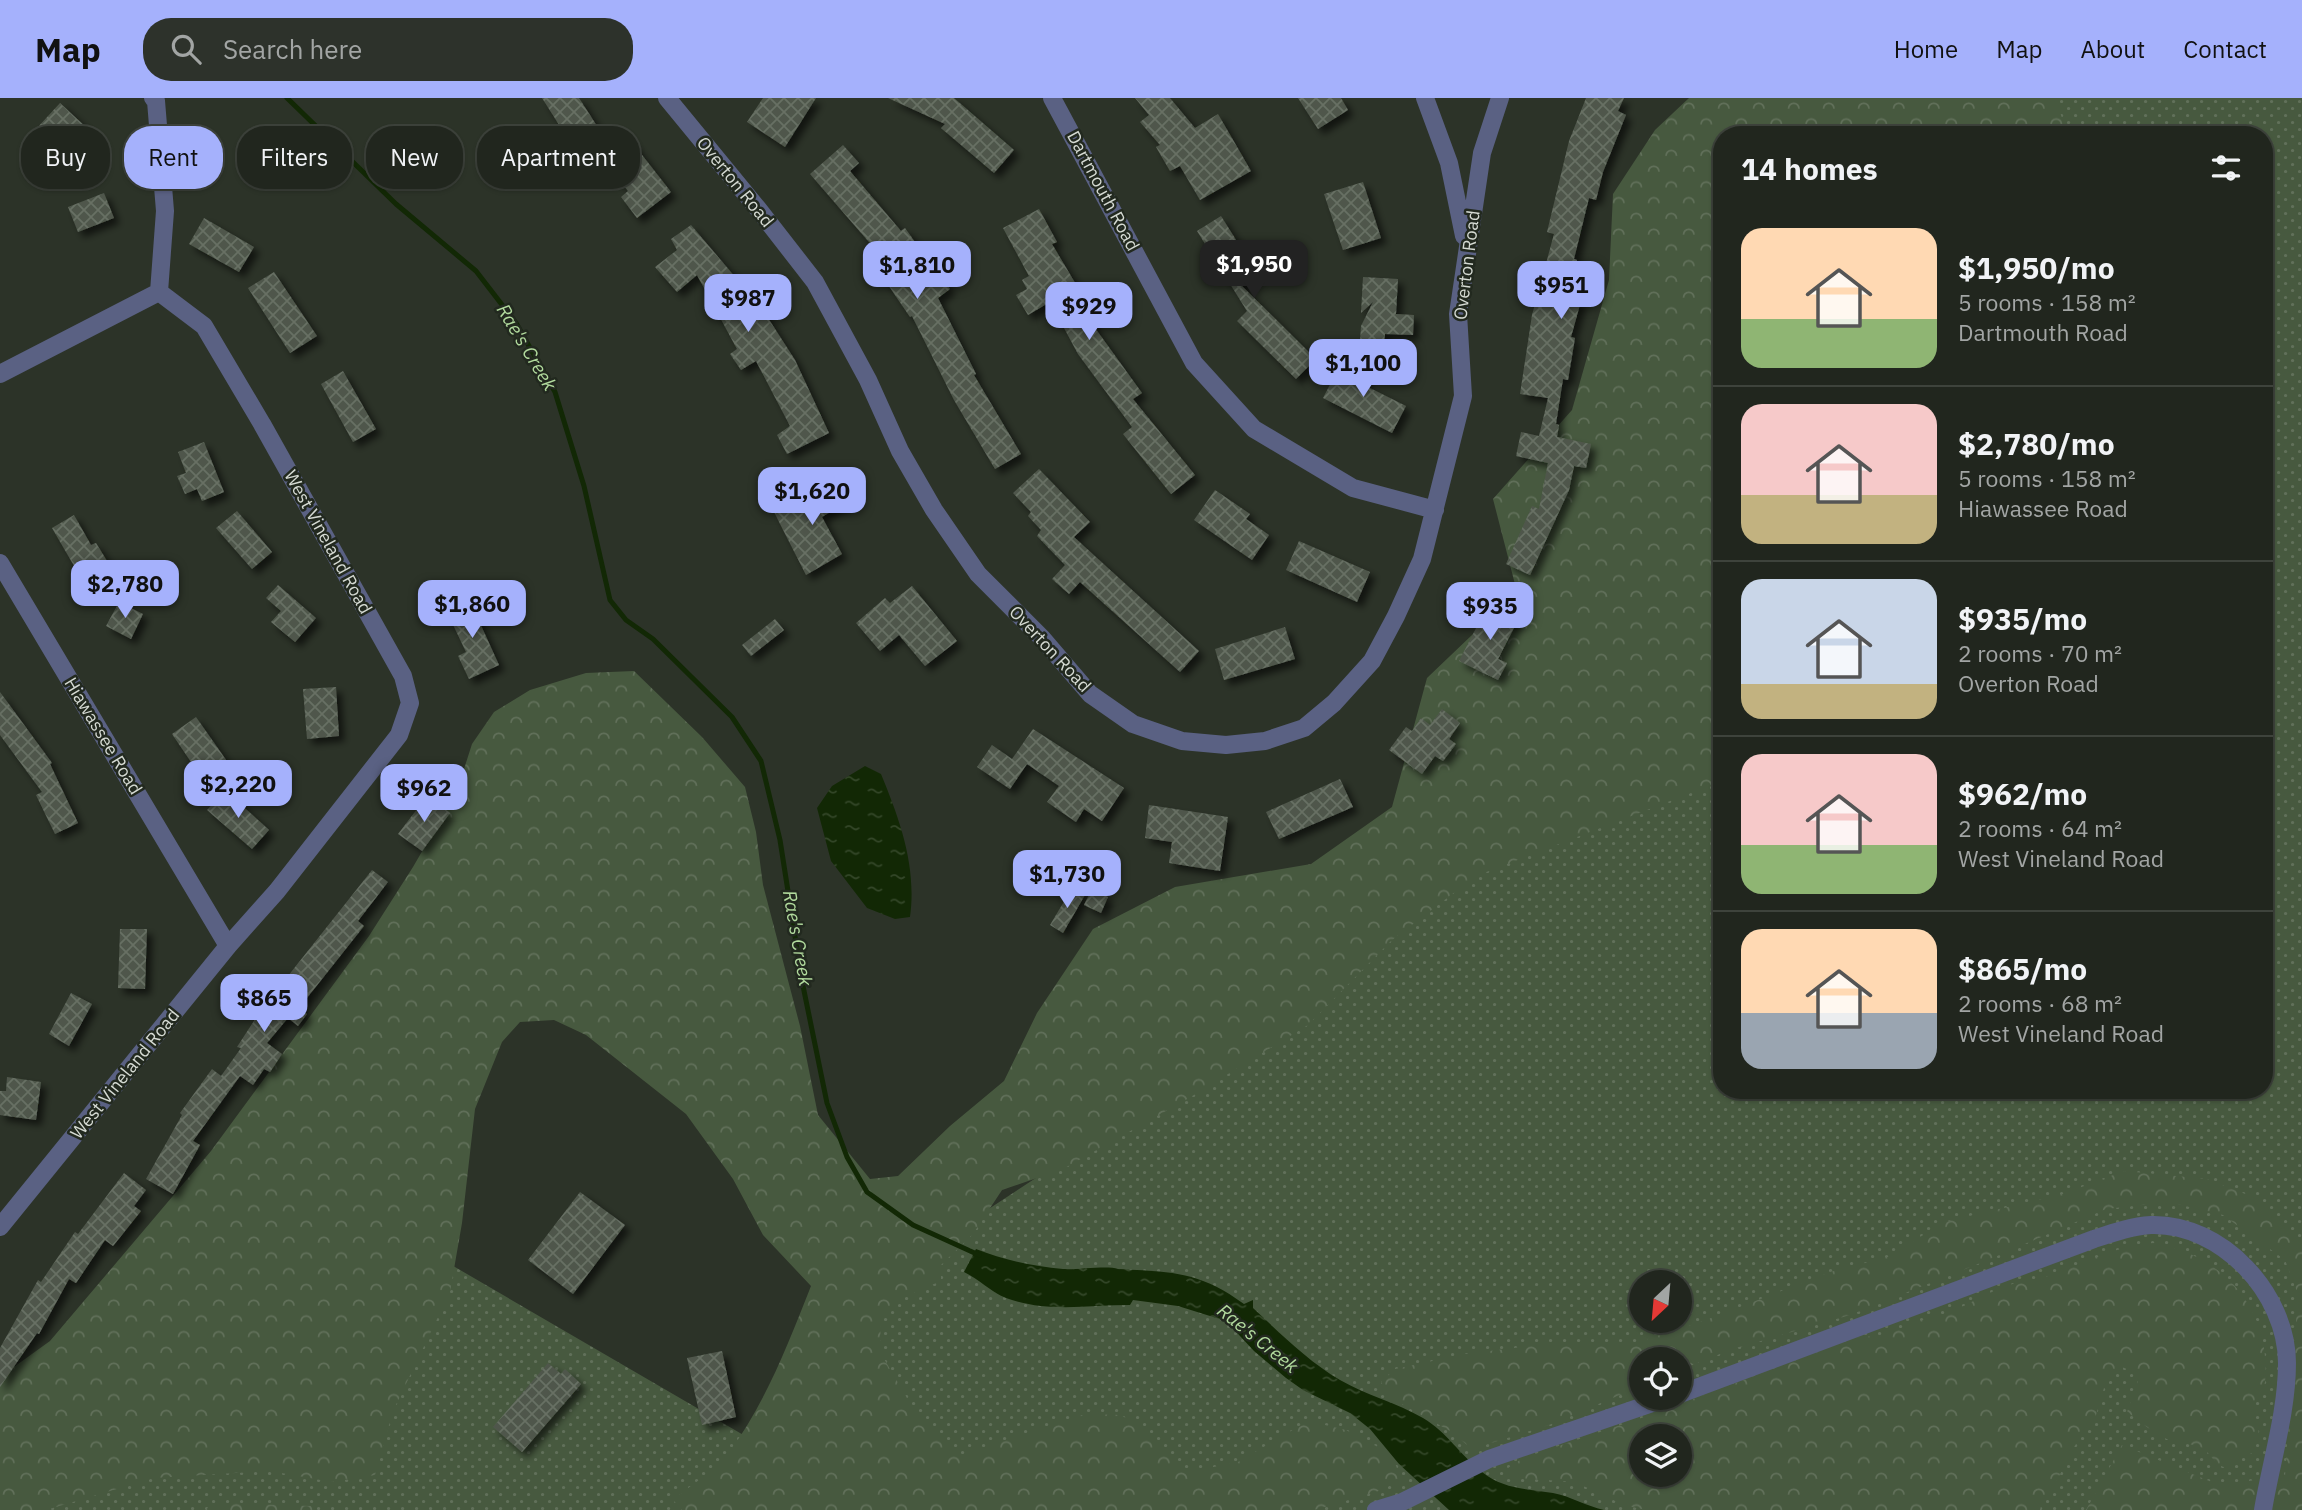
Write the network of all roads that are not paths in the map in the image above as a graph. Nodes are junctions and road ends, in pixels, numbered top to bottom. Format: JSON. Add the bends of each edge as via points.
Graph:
{"nodes":[{"id":1,"x":153,"y":98,"type":"edge"},
{"id":2,"x":667,"y":98,"type":"edge"},
{"id":3,"x":1052,"y":98,"type":"edge"},
{"id":4,"x":1425,"y":98,"type":"edge"},
{"id":5,"x":1500,"y":98,"type":"edge"},
{"id":6,"x":1467,"y":249,"type":"junction"},
{"id":7,"x":159,"y":292,"type":"junction"},
{"id":8,"x":0,"y":374,"type":"edge"},
{"id":9,"x":1435,"y":510,"type":"junction"},
{"id":10,"x":0,"y":563,"type":"edge"},
{"id":11,"x":228,"y":946,"type":"junction"},
{"id":12,"x":0,"y":1227,"type":"edge"},
{"id":13,"x":1692,"y":1390,"type":"edge"},
{"id":14,"x":1633,"y":1410,"type":"edge"},
{"id":15,"x":1376,"y":1510,"type":"edge"},
{"id":16,"x":2263,"y":1510,"type":"edge"}],
"edges":[{"from":1,"to":7,"type":"street","via":[[165,211]]},
{"from":2,"to":9,"type":"street","name":"Overton Road","via":[[815,282],[900,451],[978,574],[1090,694],[1133,724],[1182,741],[1226,745],[1265,741],[1304,728],[1372,661],[1422,559]]},
{"from":3,"to":9,"type":"street","name":"Dartmouth Road","via":[[1194,363],[1254,429],[1353,488]]},
{"from":4,"to":6,"type":"street","via":[[1449,163]]},
{"from":5,"to":6,"type":"street","name":"Overton Road","via":[[1482,153]]},
{"from":6,"to":9,"type":"street","name":"Overton Road","via":[[1458,314],[1463,396]]},
{"from":7,"to":8,"type":"street"},
{"from":7,"to":11,"type":"street","name":"West Vineland Road","via":[[204,326],[402,676],[410,703],[399,735]]},
{"from":10,"to":11,"type":"street","name":"Hiawassee Road"},
{"from":11,"to":12,"type":"street","name":"West Vineland Road"},
{"from":13,"to":16,"type":"street","via":[[2094,1239],[2151,1225],[2173,1227],[2210,1241],[2245,1266],[2265,1293],[2284,1333],[2285,1388]]},
{"from":14,"to":15,"type":"street","via":[[1489,1459]]}]}
